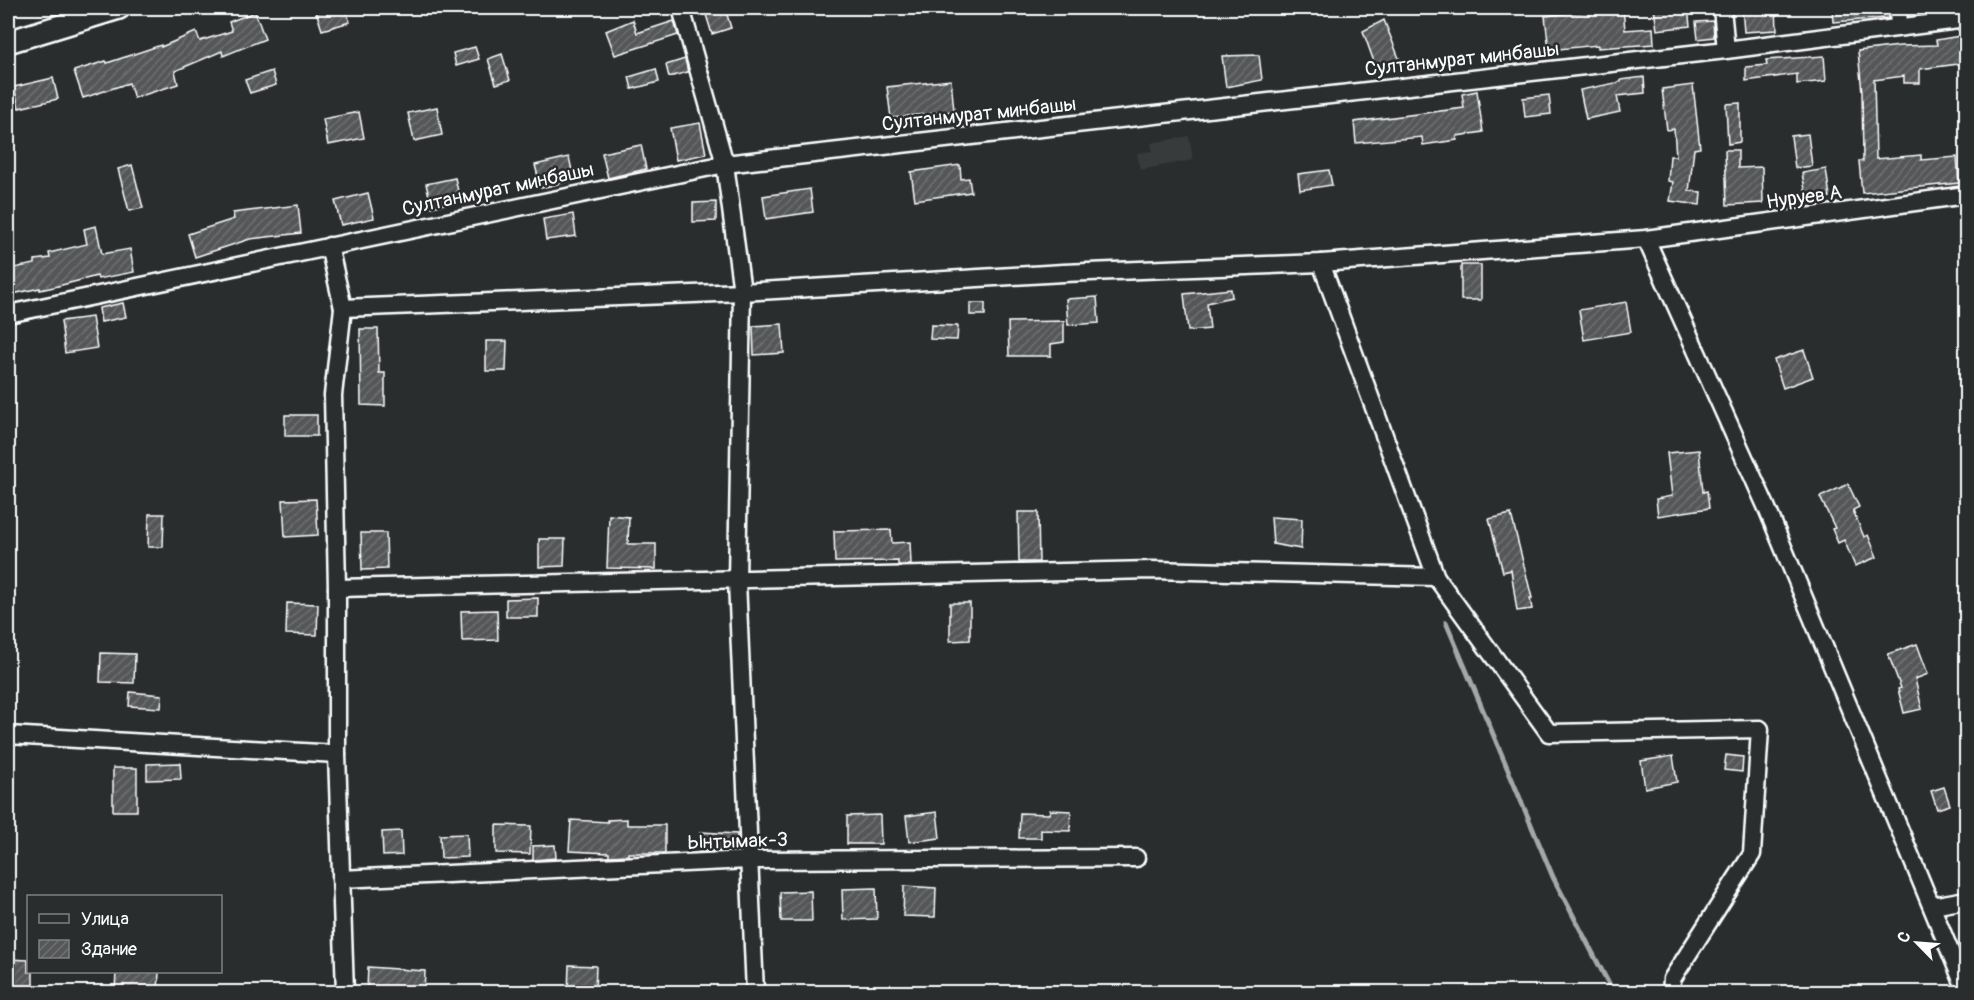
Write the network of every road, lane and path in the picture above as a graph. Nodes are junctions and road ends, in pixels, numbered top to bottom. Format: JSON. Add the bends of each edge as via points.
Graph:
{"nodes":[{"id":1,"x":119,"y":8,"type":"edge"},
{"id":2,"x":681,"y":8,"type":"edge"},
{"id":3,"x":1722,"y":8,"type":"edge"},
{"id":4,"x":1898,"y":8,"type":"edge"},
{"id":5,"x":1966,"y":19,"type":"edge"},
{"id":6,"x":1899,"y":27,"type":"junction"},
{"id":7,"x":8,"y":42,"type":"edge"},
{"id":8,"x":1726,"y":50,"type":"junction"},
{"id":9,"x":725,"y":164,"type":"junction"},
{"id":10,"x":1966,"y":195,"type":"edge"},
{"id":11,"x":1646,"y":239,"type":"junction"},
{"id":12,"x":328,"y":246,"type":"junction"},
{"id":13,"x":1321,"y":263,"type":"junction"},
{"id":14,"x":742,"y":292,"type":"junction"},
{"id":15,"x":343,"y":308,"type":"junction"},
{"id":16,"x":8,"y":314,"type":"edge"},
{"id":17,"x":1436,"y":577,"type":"junction"},
{"id":18,"x":737,"y":580,"type":"junction"},
{"id":19,"x":337,"y":588,"type":"junction"},
{"id":20,"x":8,"y":735,"type":"edge"},
{"id":21,"x":337,"y":754,"type":"junction"},
{"id":22,"x":1136,"y":858,"type":"dead end"},
{"id":23,"x":749,"y":860,"type":"junction"},
{"id":24,"x":341,"y":879,"type":"junction"},
{"id":25,"x":1966,"y":900,"type":"edge"},
{"id":26,"x":1932,"y":906,"type":"junction"},
{"id":27,"x":1966,"y":990,"type":"edge"},
{"id":28,"x":345,"y":993,"type":"edge"},
{"id":29,"x":755,"y":993,"type":"edge"},
{"id":30,"x":1671,"y":993,"type":"edge"}],
"edges":[{"from":1,"to":7,"type":"main road"},
{"from":2,"to":9,"type":"street"},
{"from":3,"to":8,"type":"street"},
{"from":4,"to":6,"type":"street"},
{"from":5,"to":6,"type":"street","name":"Султанмурат минбашы"},
{"from":6,"to":8,"type":"street","name":"Султанмурат минбашы"},
{"from":8,"to":9,"type":"street","name":"Султанмурат минбашы"},
{"from":9,"to":12,"type":"street","name":"Султанмурат минбашы"},
{"from":9,"to":14,"type":"street"},
{"from":10,"to":11,"type":"street","name":"Нуруев А"},
{"from":11,"to":13,"type":"street","name":"Нуруев А"},
{"from":11,"to":26,"type":"street","via":[[1766,506]]},
{"from":12,"to":15,"type":"street"},
{"from":12,"to":16,"type":"street","name":"Султанмурат минбашы"},
{"from":13,"to":14,"type":"street","name":"Нуруев А"},
{"from":13,"to":17,"type":"street"},
{"from":14,"to":15,"type":"street","name":"Нуруев А"},
{"from":14,"to":18,"type":"street"},
{"from":15,"to":19,"type":"street","via":[[333,395]]},
{"from":17,"to":18,"type":"street","via":[[1152,570]]},
{"from":17,"to":30,"type":"street","via":[[1549,733],[1760,729],[1752,854],[1672,979]]},
{"from":18,"to":19,"type":"street"},
{"from":18,"to":23,"type":"street"},
{"from":19,"to":21,"type":"street"},
{"from":20,"to":21,"type":"street"},
{"from":21,"to":24,"type":"street"},
{"from":22,"to":23,"type":"street","name":"Ынтымак-3"},
{"from":23,"to":24,"type":"street","name":"Ынтымак-3"},
{"from":23,"to":29,"type":"street"},
{"from":24,"to":28,"type":"street"},
{"from":25,"to":26,"type":"street"},
{"from":26,"to":27,"type":"street"}]}
